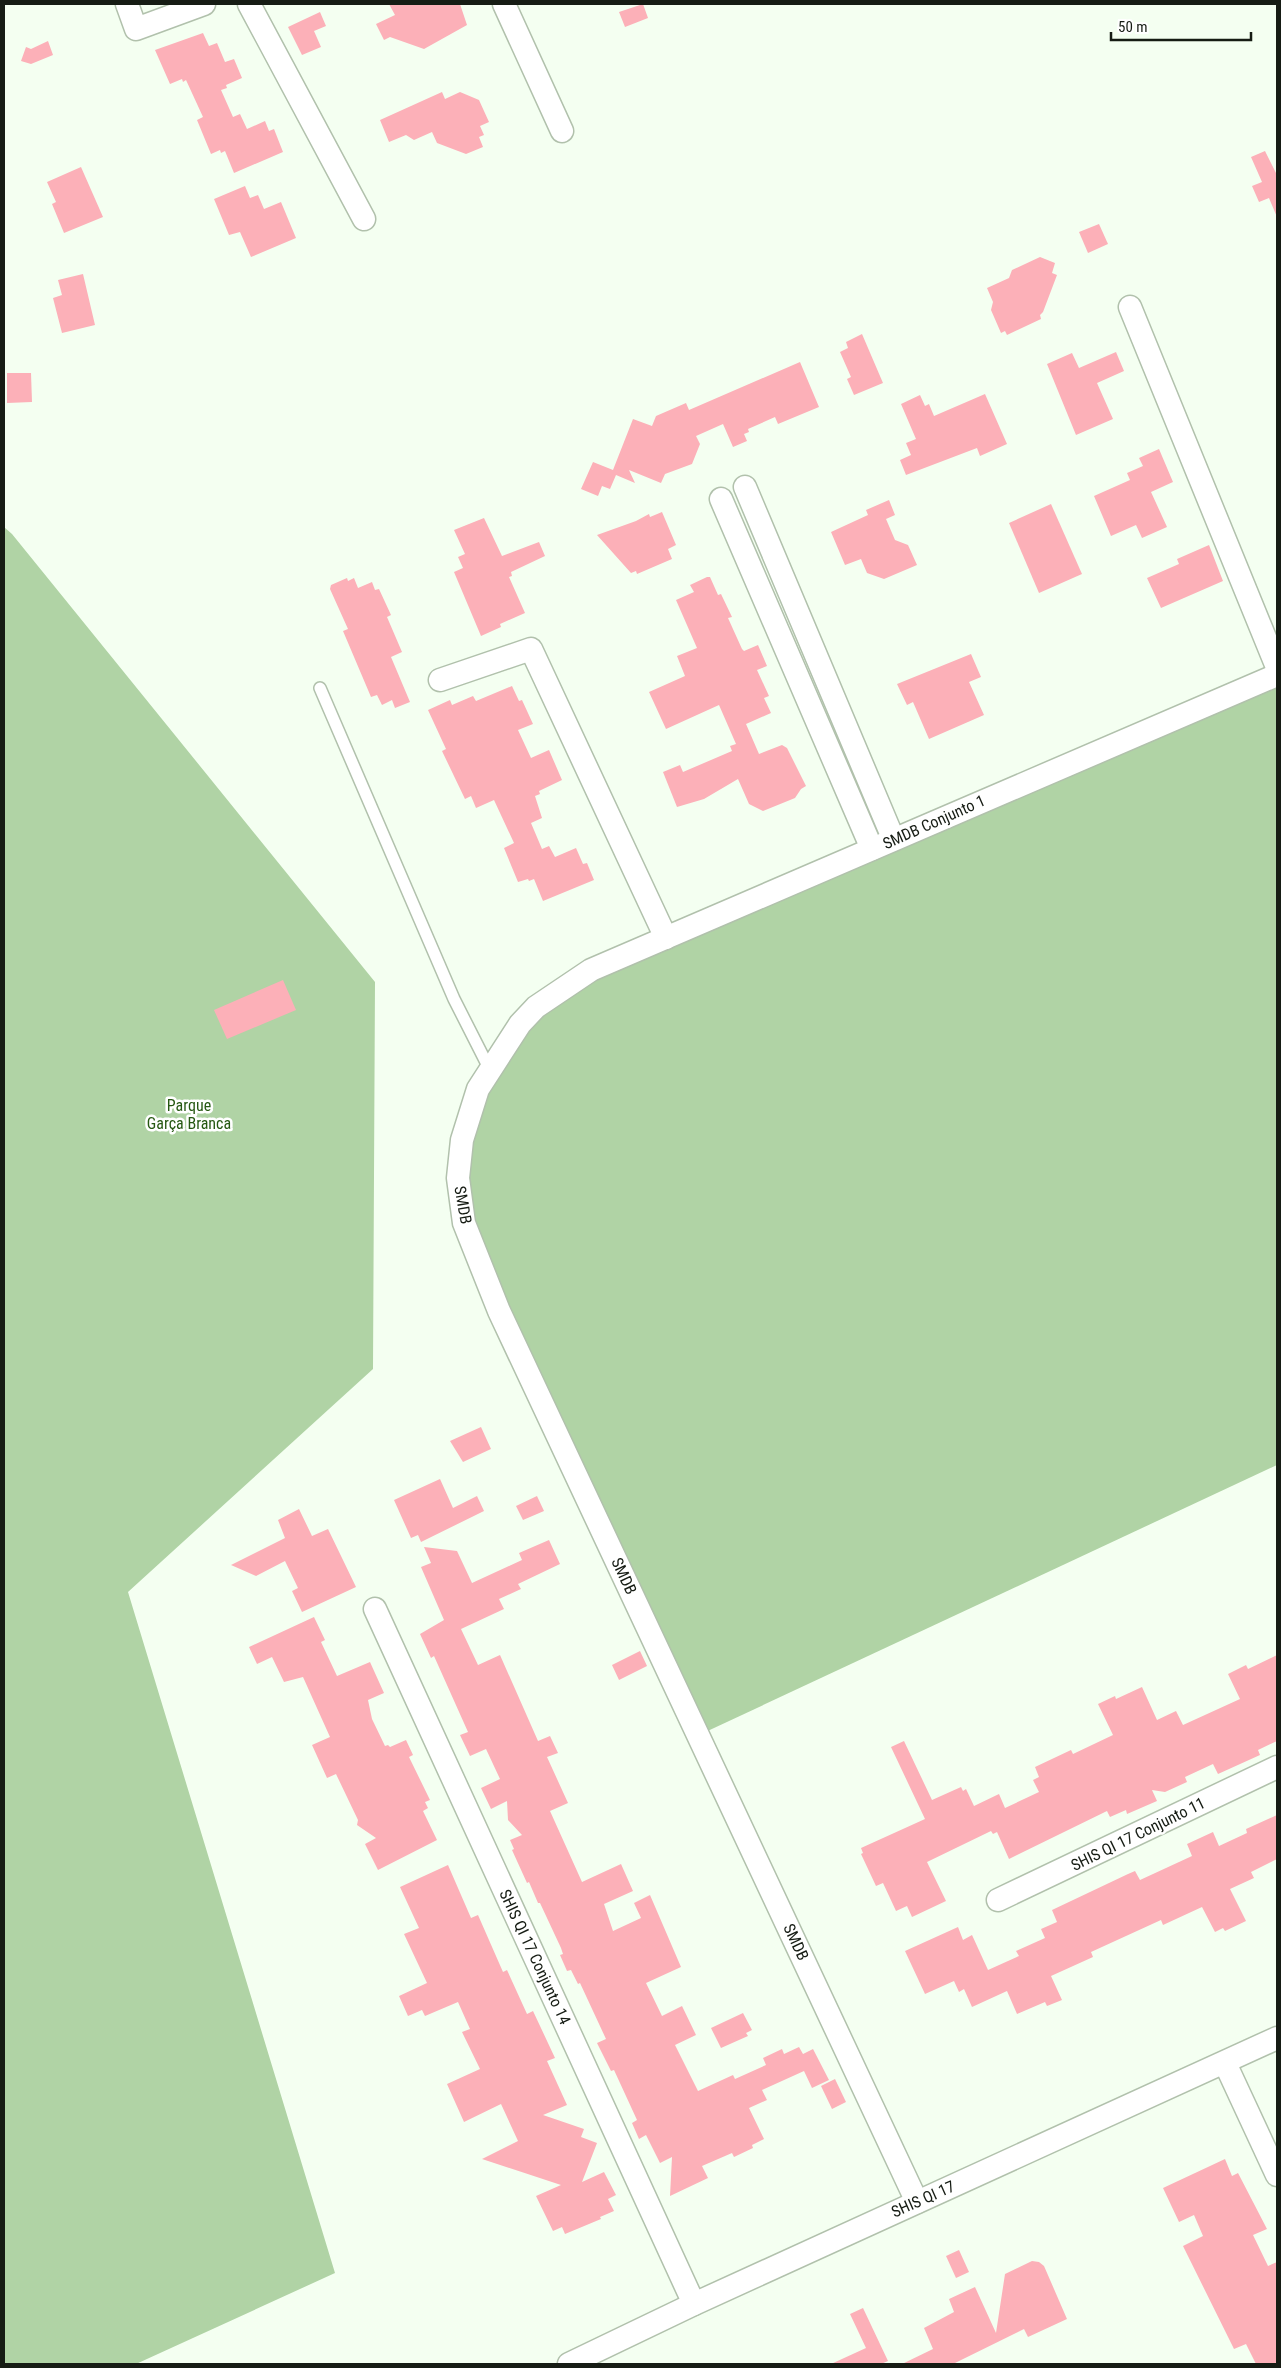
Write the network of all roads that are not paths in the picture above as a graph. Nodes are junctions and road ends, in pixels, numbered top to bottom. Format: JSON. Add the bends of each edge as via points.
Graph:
{"nodes":[{"id":1,"x":127,"y":4,"type":"edge"},
{"id":2,"x":204,"y":4,"type":"edge"},
{"id":3,"x":249,"y":4,"type":"edge"},
{"id":4,"x":504,"y":4,"type":"edge"},
{"id":5,"x":562,"y":131,"type":"dead end"},
{"id":6,"x":364,"y":219,"type":"dead end"},
{"id":7,"x":1130,"y":307,"type":"dead end"},
{"id":8,"x":746,"y":487,"type":"dead end"},
{"id":9,"x":721,"y":499,"type":"dead end"},
{"id":10,"x":1277,"y":667,"type":"edge"},
{"id":11,"x":1277,"y":676,"type":"edge"},
{"id":12,"x":440,"y":680,"type":"dead end"},
{"id":13,"x":320,"y":688,"type":"dead end"},
{"id":14,"x":893,"y":838,"type":"junction"},
{"id":15,"x":872,"y":849,"type":"junction"},
{"id":16,"x":666,"y":938,"type":"junction"},
{"id":17,"x":591,"y":970,"type":"joint"},
{"id":18,"x":490,"y":1070,"type":"junction"},
{"id":19,"x":375,"y":1610,"type":"dead end"},
{"id":20,"x":1277,"y":1767,"type":"edge"},
{"id":21,"x":998,"y":1900,"type":"dead end"},
{"id":22,"x":1277,"y":2038,"type":"edge"},
{"id":23,"x":1225,"y":2063,"type":"junction"},
{"id":24,"x":1277,"y":2175,"type":"edge"},
{"id":25,"x":917,"y":2202,"type":"junction"},
{"id":26,"x":694,"y":2304,"type":"junction"},
{"id":27,"x":570,"y":2364,"type":"edge"}],
"edges":[{"from":1,"to":2,"type":"street","via":[[136,29]]},
{"from":3,"to":6,"type":"street"},
{"from":4,"to":5,"type":"street"},
{"from":7,"to":10,"type":"street"},
{"from":8,"to":14,"type":"street"},
{"from":9,"to":15,"type":"street"},
{"from":11,"to":14,"type":"street","name":"SMDB Conjunto 1"},
{"from":12,"to":16,"type":"street","via":[[530,649]]},
{"from":13,"to":18,"type":"lane","via":[[454,999]]},
{"from":14,"to":15,"type":"street","name":"SMDB Conjunto 1"},
{"from":15,"to":16,"type":"street","name":"SMDB Conjunto 1"},
{"from":16,"to":17,"type":"street","name":"SMDB Conjunto 1"},
{"from":17,"to":18,"type":"street","name":"SMDB","via":[[536,1008],[520,1024]]},
{"from":18,"to":25,"type":"street","name":"SMDB","via":[[478,1089],[462,1140],[458,1178],[464,1223],[499,1311]]},
{"from":19,"to":26,"type":"street","name":"SHIS QI 17 Conjunto 14"},
{"from":20,"to":21,"type":"street","name":"SHIS QI 17 Conjunto 11"},
{"from":22,"to":23,"type":"street","name":"SHIS QI 17"},
{"from":23,"to":24,"type":"street"},
{"from":23,"to":25,"type":"street","name":"SHIS QI 17"},
{"from":25,"to":26,"type":"street","name":"SHIS QI 17"},
{"from":26,"to":27,"type":"street","name":"SHIS QI 17"}]}
